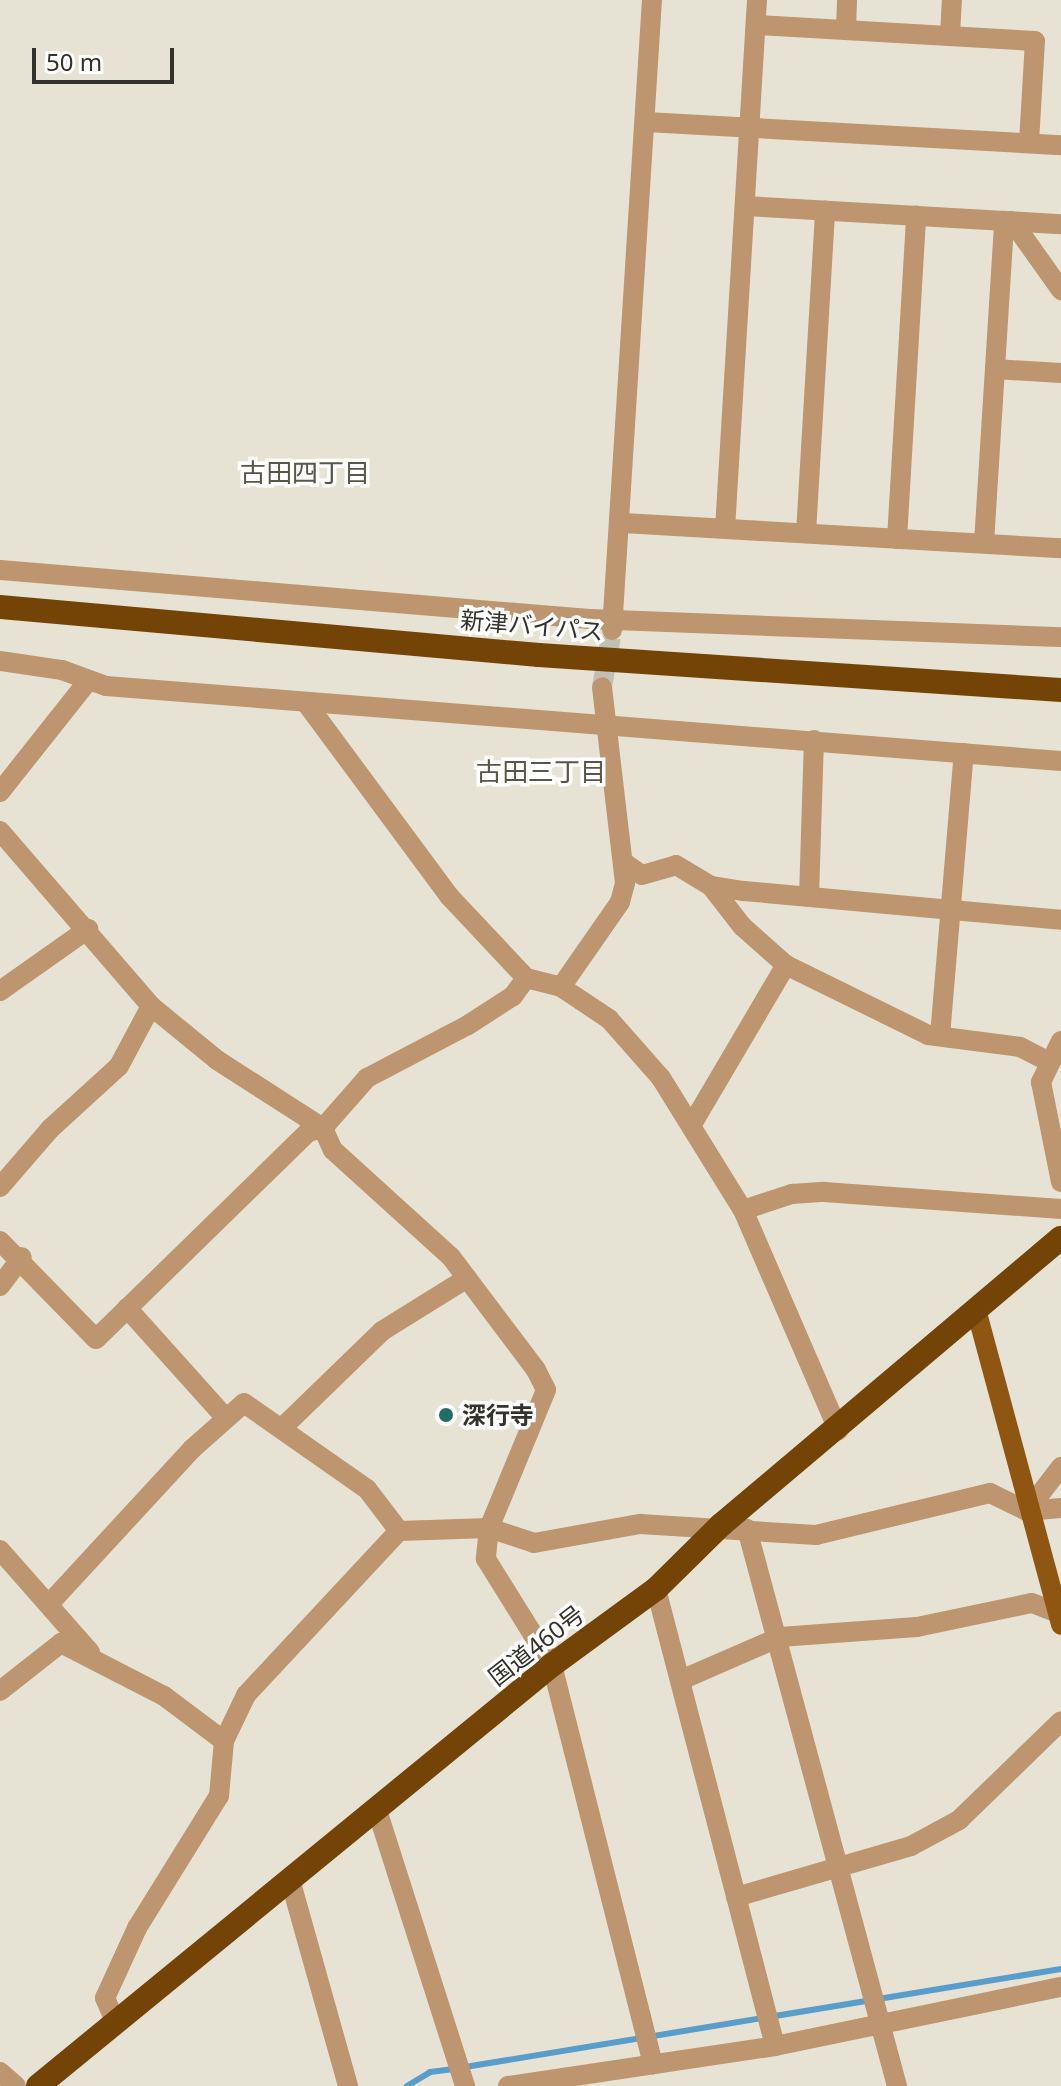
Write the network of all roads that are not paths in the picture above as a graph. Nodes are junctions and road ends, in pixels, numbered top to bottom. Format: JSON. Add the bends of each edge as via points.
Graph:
{"nodes":[{"id":1,"x":652,"y":0,"type":"edge"},
{"id":2,"x":757,"y":0,"type":"edge"},
{"id":3,"x":847,"y":0,"type":"edge"},
{"id":4,"x":952,"y":0,"type":"edge"},
{"id":5,"x":756,"y":25,"type":"junction"},
{"id":6,"x":846,"y":30,"type":"junction"},
{"id":7,"x":950,"y":36,"type":"junction"},
{"id":8,"x":646,"y":122,"type":"junction"},
{"id":9,"x":750,"y":127,"type":"junction"},
{"id":10,"x":1029,"y":143,"type":"junction"},
{"id":11,"x":1061,"y":145,"type":"edge"},
{"id":12,"x":745,"y":206,"type":"junction"},
{"id":13,"x":825,"y":211,"type":"junction"},
{"id":14,"x":916,"y":216,"type":"junction"},
{"id":15,"x":1008,"y":221,"type":"junction"},
{"id":16,"x":1061,"y":224,"type":"edge"},
{"id":17,"x":1061,"y":290,"type":"edge"},
{"id":18,"x":995,"y":369,"type":"junction"},
{"id":19,"x":1061,"y":373,"type":"edge"},
{"id":20,"x":623,"y":523,"type":"junction"},
{"id":21,"x":725,"y":529,"type":"junction"},
{"id":22,"x":806,"y":533,"type":"junction"},
{"id":23,"x":897,"y":539,"type":"junction"},
{"id":24,"x":984,"y":543,"type":"junction"},
{"id":25,"x":1061,"y":548,"type":"edge"},
{"id":26,"x":0,"y":570,"type":"edge"},
{"id":27,"x":0,"y":607,"type":"edge"},
{"id":28,"x":612,"y":624,"type":"junction"},
{"id":29,"x":1061,"y":637,"type":"edge"},
{"id":30,"x":0,"y":661,"type":"edge"},
{"id":31,"x":88,"y":681,"type":"junction"},
{"id":32,"x":602,"y":687,"type":"tunnel mouth"},
{"id":33,"x":1061,"y":690,"type":"edge"},
{"id":34,"x":307,"y":704,"type":"junction"},
{"id":35,"x":603,"y":722,"type":"junction"},
{"id":36,"x":814,"y":740,"type":"junction"},
{"id":37,"x":964,"y":753,"type":"junction"},
{"id":38,"x":1061,"y":761,"type":"edge"},
{"id":39,"x":0,"y":792,"type":"edge"},
{"id":40,"x":0,"y":831,"type":"edge"},
{"id":41,"x":626,"y":864,"type":"junction"},
{"id":42,"x":711,"y":886,"type":"junction"},
{"id":43,"x":809,"y":897,"type":"junction"},
{"id":44,"x":950,"y":909,"type":"junction"},
{"id":45,"x":1061,"y":920,"type":"edge"},
{"id":46,"x":88,"y":929,"type":"junction"},
{"id":47,"x":786,"y":965,"type":"junction"},
{"id":48,"x":526,"y":978,"type":"junction"},
{"id":49,"x":561,"y":987,"type":"junction"},
{"id":50,"x":0,"y":991,"type":"edge"},
{"id":51,"x":151,"y":1006,"type":"junction"},
{"id":52,"x":940,"y":1036,"type":"junction"},
{"id":53,"x":1061,"y":1041,"type":"edge"},
{"id":54,"x":1047,"y":1061,"type":"junction"},
{"id":55,"x":691,"y":1126,"type":"junction"},
{"id":56,"x":323,"y":1128,"type":"junction"},
{"id":57,"x":1061,"y":1182,"type":"edge"},
{"id":58,"x":0,"y":1187,"type":"edge"},
{"id":59,"x":1061,"y":1209,"type":"edge"},
{"id":60,"x":743,"y":1210,"type":"junction"},
{"id":61,"x":1061,"y":1238,"type":"edge"},
{"id":62,"x":0,"y":1241,"type":"edge"},
{"id":63,"x":22,"y":1257,"type":"junction"},
{"id":64,"x":467,"y":1278,"type":"junction"},
{"id":65,"x":0,"y":1286,"type":"edge"},
{"id":66,"x":127,"y":1308,"type":"junction"},
{"id":67,"x":977,"y":1313,"type":"junction"},
{"id":68,"x":224,"y":1416,"type":"junction"},
{"id":69,"x":283,"y":1427,"type":"junction"},
{"id":70,"x":838,"y":1430,"type":"junction"},
{"id":71,"x":1061,"y":1467,"type":"edge"},
{"id":72,"x":1061,"y":1508,"type":"edge"},
{"id":73,"x":1027,"y":1511,"type":"junction"},
{"id":74,"x":721,"y":1525,"type":"junction"},
{"id":75,"x":489,"y":1528,"type":"junction"},
{"id":76,"x":747,"y":1529,"type":"junction"},
{"id":77,"x":399,"y":1531,"type":"junction"},
{"id":78,"x":0,"y":1550,"type":"edge"},
{"id":79,"x":656,"y":1589,"type":"junction"},
{"id":80,"x":49,"y":1604,"type":"junction"},
{"id":81,"x":1060,"y":1614,"type":"edge"},
{"id":82,"x":1061,"y":1625,"type":"edge"},
{"id":83,"x":780,"y":1637,"type":"junction"},
{"id":84,"x":95,"y":1658,"type":"junction"},
{"id":85,"x":552,"y":1665,"type":"junction"},
{"id":86,"x":681,"y":1680,"type":"junction"},
{"id":87,"x":0,"y":1691,"type":"edge"},
{"id":88,"x":1061,"y":1721,"type":"edge"},
{"id":89,"x":224,"y":1741,"type":"junction"},
{"id":90,"x":377,"y":1810,"type":"junction"},
{"id":91,"x":840,"y":1868,"type":"junction"},
{"id":92,"x":291,"y":1883,"type":"junction"},
{"id":93,"x":736,"y":1897,"type":"junction"},
{"id":94,"x":1061,"y":1987,"type":"edge"},
{"id":95,"x":114,"y":2019,"type":"junction"},
{"id":96,"x":881,"y":2020,"type":"junction"},
{"id":97,"x":775,"y":2046,"type":"junction"},
{"id":98,"x":653,"y":2064,"type":"junction"},
{"id":99,"x":0,"y":2072,"type":"edge"},
{"id":100,"x":16,"y":2086,"type":"edge"},
{"id":101,"x":38,"y":2086,"type":"edge"},
{"id":102,"x":348,"y":2086,"type":"edge"},
{"id":103,"x":465,"y":2086,"type":"edge"},
{"id":104,"x":508,"y":2086,"type":"edge"},
{"id":105,"x":897,"y":2086,"type":"edge"}],
"edges":[{"from":1,"to":8,"type":"street"},
{"from":2,"to":5,"type":"street"},
{"from":3,"to":6,"type":"street"},
{"from":4,"to":7,"type":"street"},
{"from":5,"to":6,"type":"street"},
{"from":5,"to":9,"type":"street"},
{"from":6,"to":7,"type":"street"},
{"from":7,"to":10,"type":"street","via":[[1035,41]]},
{"from":8,"to":9,"type":"street"},
{"from":8,"to":20,"type":"street"},
{"from":9,"to":10,"type":"street"},
{"from":9,"to":12,"type":"street"},
{"from":10,"to":11,"type":"street"},
{"from":12,"to":13,"type":"street"},
{"from":12,"to":21,"type":"street"},
{"from":13,"to":14,"type":"street"},
{"from":13,"to":22,"type":"street"},
{"from":14,"to":15,"type":"street"},
{"from":14,"to":23,"type":"street"},
{"from":15,"to":16,"type":"street"},
{"from":15,"to":17,"type":"street"},
{"from":15,"to":18,"type":"street"},
{"from":18,"to":19,"type":"street"},
{"from":18,"to":24,"type":"street"},
{"from":20,"to":21,"type":"street"},
{"from":20,"to":28,"type":"street"},
{"from":21,"to":22,"type":"street"},
{"from":22,"to":23,"type":"street"},
{"from":23,"to":24,"type":"street"},
{"from":24,"to":25,"type":"street"},
{"from":26,"to":28,"type":"street"},
{"from":27,"to":33,"type":"highway","name":"新津バイパス","via":[[539,655]]},
{"from":28,"to":29,"type":"street"},
{"from":30,"to":31,"type":"street","via":[[62,670]]},
{"from":31,"to":34,"type":"street"},
{"from":31,"to":39,"type":"street"},
{"from":32,"to":35,"type":"street"},
{"from":34,"to":35,"type":"street"},
{"from":34,"to":48,"type":"street","via":[[450,897]]},
{"from":35,"to":36,"type":"street"},
{"from":35,"to":41,"type":"street"},
{"from":36,"to":37,"type":"street"},
{"from":36,"to":43,"type":"street"},
{"from":37,"to":38,"type":"street"},
{"from":37,"to":44,"type":"street"},
{"from":40,"to":46,"type":"street"},
{"from":41,"to":42,"type":"street","via":[[642,875],[676,865]]},
{"from":41,"to":49,"type":"street","via":[[620,902]]},
{"from":42,"to":43,"type":"street"},
{"from":42,"to":47,"type":"street","via":[[742,926]]},
{"from":43,"to":44,"type":"street"},
{"from":44,"to":45,"type":"street"},
{"from":44,"to":52,"type":"street"},
{"from":46,"to":50,"type":"street"},
{"from":46,"to":51,"type":"street"},
{"from":47,"to":52,"type":"street"},
{"from":47,"to":55,"type":"street"},
{"from":48,"to":49,"type":"street"},
{"from":48,"to":56,"type":"street","via":[[513,996],[468,1025],[367,1078]]},
{"from":49,"to":55,"type":"street","via":[[609,1019],[661,1078]]},
{"from":51,"to":56,"type":"street","via":[[217,1060]]},
{"from":51,"to":58,"type":"street","via":[[119,1066],[50,1129]]},
{"from":52,"to":54,"type":"street","via":[[1020,1047]]},
{"from":53,"to":54,"type":"street"},
{"from":54,"to":57,"type":"street","via":[[1041,1082]]},
{"from":55,"to":60,"type":"street"},
{"from":56,"to":64,"type":"street","via":[[333,1150]]},
{"from":56,"to":66,"type":"street","via":[[308,1132]]},
{"from":59,"to":60,"type":"street","via":[[824,1192],[792,1194]]},
{"from":60,"to":70,"type":"street"},
{"from":61,"to":67,"type":"highway","name":"国道460号"},
{"from":62,"to":63,"type":"street"},
{"from":63,"to":65,"type":"street"},
{"from":63,"to":66,"type":"street","via":[[96,1339]]},
{"from":64,"to":69,"type":"street","via":[[382,1331]]},
{"from":64,"to":75,"type":"street","via":[[546,1390]]},
{"from":66,"to":68,"type":"street"},
{"from":67,"to":70,"type":"highway","name":"国道460号"},
{"from":67,"to":73,"type":"main road"},
{"from":68,"to":69,"type":"street","via":[[244,1403]]},
{"from":68,"to":80,"type":"street"},
{"from":69,"to":77,"type":"street","via":[[367,1489]]},
{"from":70,"to":74,"type":"highway","name":"国道460号"},
{"from":71,"to":73,"type":"street"},
{"from":72,"to":73,"type":"street"},
{"from":73,"to":76,"type":"street","via":[[990,1493],[816,1535]]},
{"from":73,"to":81,"type":"main road"},
{"from":74,"to":75,"type":"street","via":[[640,1524],[534,1543]]},
{"from":74,"to":76,"type":"street"},
{"from":74,"to":79,"type":"highway","name":"国道460号"},
{"from":75,"to":77,"type":"street"},
{"from":75,"to":85,"type":"street","via":[[486,1559]]},
{"from":76,"to":83,"type":"street"},
{"from":77,"to":89,"type":"street","via":[[246,1695]]},
{"from":78,"to":80,"type":"street"},
{"from":79,"to":85,"type":"highway","name":"国道460号"},
{"from":79,"to":86,"type":"street"},
{"from":80,"to":84,"type":"street"},
{"from":81,"to":82,"type":"main road"},
{"from":81,"to":83,"type":"street","via":[[1032,1603],[917,1627]]},
{"from":83,"to":86,"type":"street"},
{"from":83,"to":91,"type":"street"},
{"from":84,"to":87,"type":"street","via":[[61,1643]]},
{"from":84,"to":89,"type":"street","via":[[164,1696]]},
{"from":85,"to":90,"type":"highway","name":"国道460号"},
{"from":85,"to":98,"type":"street"},
{"from":86,"to":93,"type":"street"},
{"from":88,"to":91,"type":"street","via":[[959,1820],[911,1846]]},
{"from":89,"to":95,"type":"street","via":[[219,1796],[137,1928],[105,1998]]},
{"from":90,"to":92,"type":"highway","name":"国道460号"},
{"from":90,"to":103,"type":"street"},
{"from":91,"to":93,"type":"street"},
{"from":91,"to":96,"type":"street"},
{"from":92,"to":95,"type":"highway","name":"国道460号"},
{"from":92,"to":102,"type":"street"},
{"from":93,"to":97,"type":"street"},
{"from":94,"to":96,"type":"street"},
{"from":95,"to":101,"type":"highway","name":"国道460号"},
{"from":96,"to":97,"type":"street"},
{"from":96,"to":105,"type":"street"},
{"from":97,"to":98,"type":"street"},
{"from":98,"to":104,"type":"street"},
{"from":99,"to":100,"type":"street"}]}
